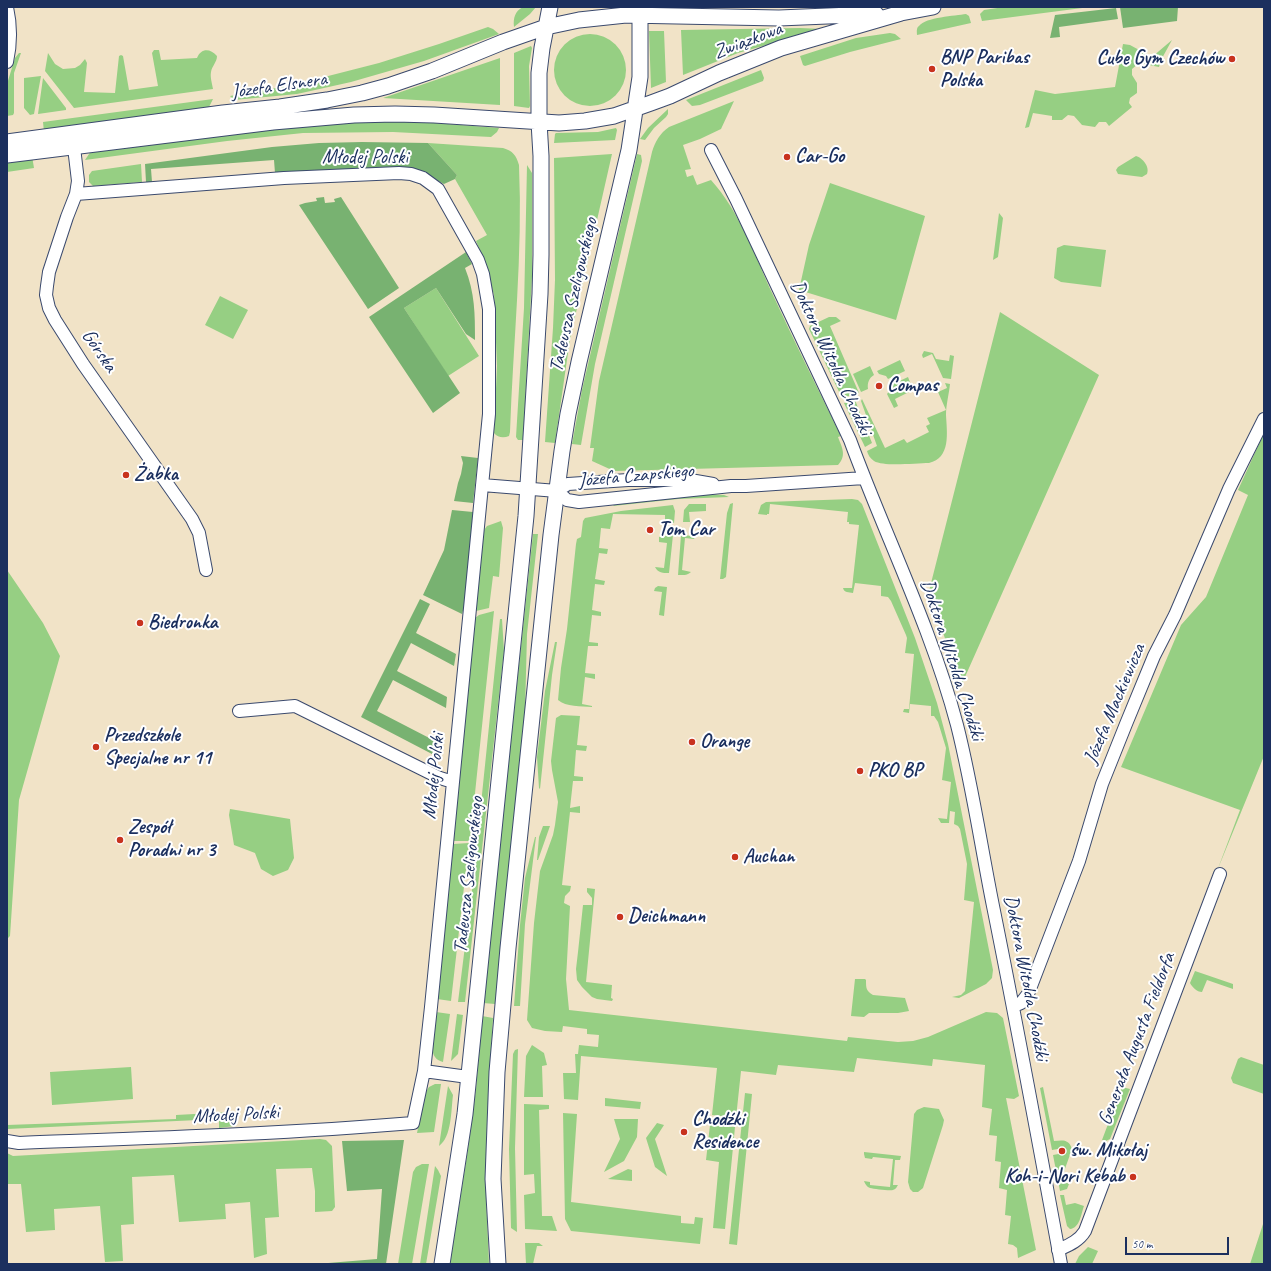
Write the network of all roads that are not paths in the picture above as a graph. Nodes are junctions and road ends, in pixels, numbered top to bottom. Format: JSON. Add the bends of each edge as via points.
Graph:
{"nodes":[{"id":1,"x":7,"y":7,"type":"edge"},
{"id":2,"x":550,"y":7,"type":"edge"},
{"id":3,"x":933,"y":7,"type":"edge"},
{"id":4,"x":640,"y":11,"type":"edge"},
{"id":5,"x":901,"y":13,"type":"junction"},
{"id":6,"x":546,"y":28,"type":"junction"},
{"id":7,"x":7,"y":62,"type":"edge"},
{"id":8,"x":635,"y":109,"type":"junction"},
{"id":9,"x":539,"y":122,"type":"junction"},
{"id":10,"x":73,"y":140,"type":"junction"},
{"id":11,"x":7,"y":142,"type":"edge"},
{"id":12,"x":711,"y":150,"type":"dead end"},
{"id":13,"x":7,"y":155,"type":"edge"},
{"id":14,"x":76,"y":194,"type":"junction"},
{"id":15,"x":1264,"y":419,"type":"edge"},
{"id":16,"x":864,"y":478,"type":"junction"},
{"id":17,"x":482,"y":485,"type":"junction"},
{"id":18,"x":730,"y":486,"type":"junction"},
{"id":19,"x":528,"y":489,"type":"junction"},
{"id":20,"x":556,"y":491,"type":"junction"},
{"id":21,"x":206,"y":570,"type":"dead end"},
{"id":22,"x":239,"y":711,"type":"dead end"},
{"id":23,"x":452,"y":782,"type":"junction"},
{"id":24,"x":1220,"y":874,"type":"dead end"},
{"id":25,"x":1014,"y":1006,"type":"junction"},
{"id":26,"x":424,"y":1071,"type":"junction"},
{"id":27,"x":468,"y":1077,"type":"junction"},
{"id":28,"x":7,"y":1141,"type":"edge"},
{"id":29,"x":1058,"y":1250,"type":"junction"},
{"id":30,"x":442,"y":1264,"type":"edge"},
{"id":31,"x":498,"y":1264,"type":"edge"},
{"id":32,"x":1061,"y":1264,"type":"edge"}],
"edges":[{"from":1,"to":7,"type":"street","via":[[10,28]]},
{"from":2,"to":6,"type":"street","name":"Tadeusza Szeligowskiego"},
{"from":3,"to":5,"type":"street","name":"Związkowa"},
{"from":4,"to":5,"type":"street","name":"Związkowa","via":[[779,18]]},
{"from":4,"to":6,"type":"street","name":"Związkowa"},
{"from":4,"to":8,"type":"street","name":"Tadeusza Szeligowskiego","via":[[641,65]]},
{"from":5,"to":8,"type":"street","name":"Związkowa","via":[[781,48]]},
{"from":6,"to":9,"type":"street","name":"Tadeusza Szeligowskiego","via":[[540,57]]},
{"from":6,"to":10,"type":"street","name":"Józefa Elsnera","via":[[421,75],[362,93],[280,108],[224,113]]},
{"from":8,"to":9,"type":"street","name":"Związkowa","via":[[585,121]]},
{"from":8,"to":20,"type":"street","name":"Tadeusza Szeligowskiego","via":[[629,150],[577,370]]},
{"from":9,"to":10,"type":"street","name":"Józefa Elsnera","via":[[434,115],[354,115]]},
{"from":9,"to":19,"type":"street","name":"Tadeusza Szeligowskiego","via":[[541,263]]},
{"from":10,"to":11,"type":"street","name":"Józefa Elsnera"},
{"from":10,"to":13,"type":"street","name":"Józefa Elsnera"},
{"from":10,"to":14,"type":"street","name":"Górska","via":[[78,182]]},
{"from":12,"to":16,"type":"street","name":"Doktora Witolda Chodźki","via":[[850,440]]},
{"from":14,"to":17,"type":"street","name":"Młodej Polski","via":[[284,178],[399,173],[423,178],[438,189],[470,245],[478,260],[487,291],[490,309],[489,403]]},
{"from":14,"to":21,"type":"street","name":"Górska","via":[[49,272],[46,295],[50,308],[83,364],[192,519],[199,533]]},
{"from":15,"to":25,"type":"street","name":"Józefa Mackiewicza","via":[[1229,489],[1175,615],[1154,656],[1102,784],[1079,861],[1028,994],[1021,1003]]},
{"from":16,"to":18,"type":"street","name":"Józefa Czapskiego"},
{"from":16,"to":25,"type":"street","name":"Doktora Witolda Chodźki","via":[[931,644],[953,713]]},
{"from":17,"to":19,"type":"street"},
{"from":17,"to":23,"type":"street","name":"Młodej Polski"},
{"from":18,"to":20,"type":"street","name":"Józefa Czapskiego","via":[[690,480],[628,480],[568,484]]},
{"from":18,"to":20,"type":"street","name":"Józefa Czapskiego","via":[[579,502],[567,500]]},
{"from":19,"to":20,"type":"street"},
{"from":19,"to":27,"type":"street","name":"Tadeusza Szeligowskiego"},
{"from":20,"to":31,"type":"street","name":"Tadeusza Szeligowskiego","via":[[497,1072],[493,1179]]},
{"from":22,"to":23,"type":"street","via":[[295,706]]},
{"from":23,"to":26,"type":"street","name":"Młodej Polski"},
{"from":24,"to":29,"type":"street","name":"Generała Augusta Fieldorfa","via":[[1085,1231],[1078,1240]]},
{"from":25,"to":29,"type":"street","name":"Doktora Witolda Chodźki"},
{"from":26,"to":27,"type":"street"},
{"from":26,"to":28,"type":"street","name":"Młodej Polski","via":[[414,1123],[244,1134],[19,1143]]},
{"from":27,"to":30,"type":"street","name":"Tadeusza Szeligowskiego","via":[[465,1114]]},
{"from":29,"to":32,"type":"street","name":"Doktora Witolda Chodźki"}]}
